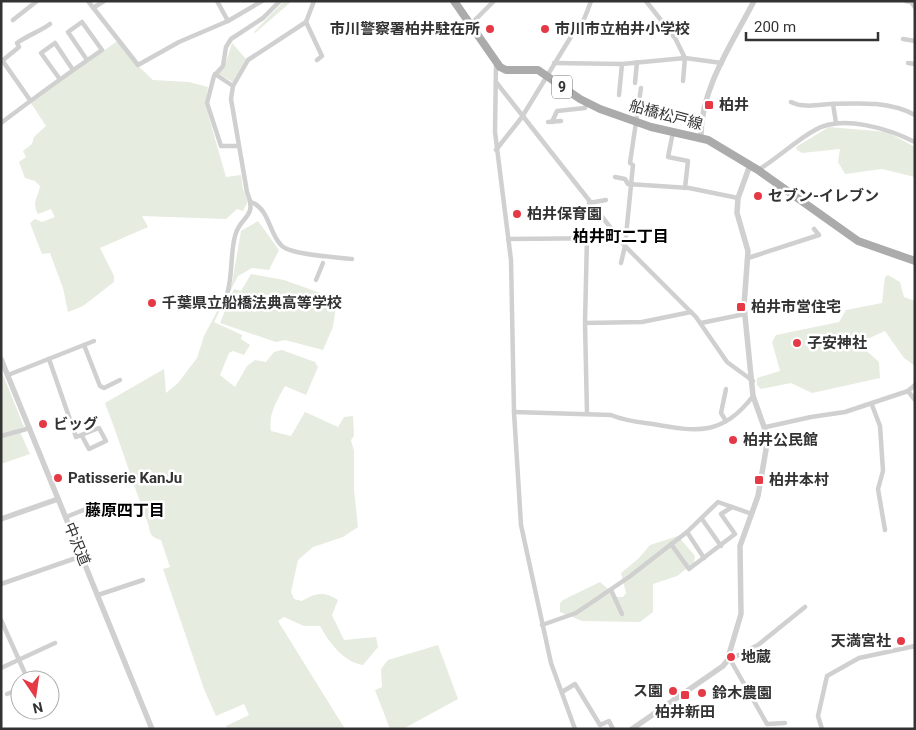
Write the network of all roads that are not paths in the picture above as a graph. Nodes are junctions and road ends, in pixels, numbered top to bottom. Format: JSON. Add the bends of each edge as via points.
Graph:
{"nodes":[{"id":1,"x":37,"y":1,"type":"edge"},
{"id":2,"x":88,"y":1,"type":"edge"},
{"id":3,"x":104,"y":1,"type":"edge"},
{"id":4,"x":217,"y":1,"type":"edge"},
{"id":5,"x":262,"y":1,"type":"edge"},
{"id":6,"x":280,"y":1,"type":"edge"},
{"id":7,"x":314,"y":1,"type":"edge"},
{"id":8,"x":454,"y":1,"type":"edge"},
{"id":9,"x":494,"y":1,"type":"edge"},
{"id":10,"x":591,"y":1,"type":"edge"},
{"id":11,"x":646,"y":1,"type":"edge"},
{"id":12,"x":754,"y":1,"type":"edge"},
{"id":13,"x":911,"y":2,"type":"edge"},
{"id":14,"x":915,"y":7,"type":"edge"},
{"id":15,"x":93,"y":8,"type":"junction"},
{"id":16,"x":13,"y":20,"type":"dead end"},
{"id":17,"x":228,"y":21,"type":"junction"},
{"id":18,"x":306,"y":22,"type":"junction"},
{"id":19,"x":50,"y":24,"type":"dead end"},
{"id":20,"x":471,"y":24,"type":"junction"},
{"id":21,"x":903,"y":39,"type":"dead end"},
{"id":22,"x":915,"y":41,"type":"edge"},
{"id":23,"x":685,"y":58,"type":"junction"},
{"id":24,"x":2,"y":60,"type":"edge"},
{"id":25,"x":87,"y":60,"type":"junction"},
{"id":26,"x":317,"y":60,"type":"dead end"},
{"id":27,"x":637,"y":62,"type":"junction"},
{"id":28,"x":496,"y":63,"type":"junction"},
{"id":29,"x":554,"y":63,"type":"junction"},
{"id":30,"x":722,"y":63,"type":"junction"},
{"id":31,"x":908,"y":63,"type":"dead end"},
{"id":32,"x":622,"y":64,"type":"junction"},
{"id":33,"x":915,"y":64,"type":"edge"},
{"id":34,"x":73,"y":70,"type":"junction"},
{"id":35,"x":215,"y":74,"type":"junction"},
{"id":36,"x":546,"y":75,"type":"junction"},
{"id":37,"x":59,"y":78,"type":"junction"},
{"id":38,"x":683,"y":81,"type":"dead end"},
{"id":39,"x":496,"y":82,"type":"junction"},
{"id":40,"x":635,"y":83,"type":"dead end"},
{"id":41,"x":233,"y":86,"type":"junction"},
{"id":42,"x":641,"y":88,"type":"dead end"},
{"id":43,"x":619,"y":95,"type":"dead end"},
{"id":44,"x":30,"y":100,"type":"junction"},
{"id":45,"x":791,"y":102,"type":"dead end"},
{"id":46,"x":587,"y":103,"type":"junction"},
{"id":47,"x":833,"y":104,"type":"junction"},
{"id":48,"x":915,"y":115,"type":"edge"},
{"id":49,"x":522,"y":117,"type":"junction"},
{"id":50,"x":562,"y":121,"type":"dead end"},
{"id":51,"x":636,"y":122,"type":"junction"},
{"id":52,"x":1,"y":123,"type":"edge"},
{"id":53,"x":836,"y":123,"type":"junction"},
{"id":54,"x":673,"y":132,"type":"junction"},
{"id":55,"x":701,"y":137,"type":"junction"},
{"id":56,"x":915,"y":142,"type":"edge"},
{"id":57,"x":239,"y":146,"type":"junction"},
{"id":58,"x":496,"y":150,"type":"junction"},
{"id":59,"x":750,"y":165,"type":"junction"},
{"id":60,"x":758,"y":170,"type":"junction"},
{"id":61,"x":615,"y":177,"type":"dead end"},
{"id":62,"x":632,"y":184,"type":"junction"},
{"id":63,"x":685,"y":188,"type":"junction"},
{"id":64,"x":738,"y":198,"type":"junction"},
{"id":65,"x":606,"y":200,"type":"dead end"},
{"id":66,"x":251,"y":202,"type":"junction"},
{"id":67,"x":589,"y":203,"type":"junction"},
{"id":68,"x":814,"y":229,"type":"dead end"},
{"id":69,"x":587,"y":237,"type":"junction"},
{"id":70,"x":618,"y":238,"type":"junction"},
{"id":71,"x":508,"y":239,"type":"junction"},
{"id":72,"x":625,"y":246,"type":"junction"},
{"id":73,"x":748,"y":258,"type":"junction"},
{"id":74,"x":352,"y":259,"type":"dead end"},
{"id":75,"x":915,"y":261,"type":"edge"},
{"id":76,"x":621,"y":263,"type":"dead end"},
{"id":77,"x":323,"y":264,"type":"dead end"},
{"id":78,"x":316,"y":280,"type":"dead end"},
{"id":79,"x":227,"y":294,"type":"dead end"},
{"id":80,"x":691,"y":312,"type":"junction"},
{"id":81,"x":745,"y":314,"type":"junction"},
{"id":82,"x":585,"y":323,"type":"junction"},
{"id":83,"x":701,"y":323,"type":"junction"},
{"id":84,"x":94,"y":340,"type":"dead end"},
{"id":85,"x":84,"y":345,"type":"junction"},
{"id":86,"x":1,"y":359,"type":"edge"},
{"id":87,"x":49,"y":359,"type":"junction"},
{"id":88,"x":8,"y":375,"type":"junction"},
{"id":89,"x":120,"y":380,"type":"dead end"},
{"id":90,"x":752,"y":381,"type":"junction"},
{"id":91,"x":915,"y":386,"type":"edge"},
{"id":92,"x":726,"y":389,"type":"dead end"},
{"id":93,"x":908,"y":391,"type":"junction"},
{"id":94,"x":753,"y":396,"type":"junction"},
{"id":95,"x":915,"y":400,"type":"edge"},
{"id":96,"x":872,"y":404,"type":"junction"},
{"id":97,"x":514,"y":412,"type":"junction"},
{"id":98,"x":587,"y":414,"type":"junction"},
{"id":99,"x":726,"y":421,"type":"junction"},
{"id":100,"x":766,"y":427,"type":"junction"},
{"id":101,"x":30,"y":428,"type":"junction"},
{"id":102,"x":1,"y":436,"type":"edge"},
{"id":103,"x":82,"y":436,"type":"junction"},
{"id":104,"x":58,"y":499,"type":"junction"},
{"id":105,"x":100,"y":503,"type":"dead end"},
{"id":106,"x":732,"y":507,"type":"junction"},
{"id":107,"x":752,"y":514,"type":"junction"},
{"id":108,"x":66,"y":517,"type":"junction"},
{"id":109,"x":1,"y":519,"type":"edge"},
{"id":110,"x":702,"y":519,"type":"junction"},
{"id":111,"x":885,"y":530,"type":"dead end"},
{"id":112,"x":687,"y":532,"type":"junction"},
{"id":113,"x":671,"y":544,"type":"junction"},
{"id":114,"x":721,"y":546,"type":"junction"},
{"id":115,"x":82,"y":556,"type":"junction"},
{"id":116,"x":704,"y":558,"type":"junction"},
{"id":117,"x":144,"y":580,"type":"dead end"},
{"id":118,"x":1,"y":584,"type":"edge"},
{"id":119,"x":610,"y":590,"type":"junction"},
{"id":120,"x":98,"y":595,"type":"junction"},
{"id":121,"x":805,"y":608,"type":"dead end"},
{"id":122,"x":622,"y":614,"type":"dead end"},
{"id":123,"x":1,"y":620,"type":"edge"},
{"id":124,"x":542,"y":625,"type":"junction"},
{"id":125,"x":55,"y":643,"type":"dead end"},
{"id":126,"x":915,"y":646,"type":"edge"},
{"id":127,"x":19,"y":660,"type":"junction"},
{"id":128,"x":729,"y":661,"type":"junction"},
{"id":129,"x":1,"y":668,"type":"edge"},
{"id":130,"x":24,"y":670,"type":"edge"},
{"id":131,"x":562,"y":692,"type":"junction"},
{"id":132,"x":10,"y":693,"type":"edge"},
{"id":133,"x":7,"y":694,"type":"dead end"},
{"id":134,"x":785,"y":723,"type":"dead end"},
{"id":135,"x":152,"y":729,"type":"edge"},
{"id":136,"x":575,"y":729,"type":"edge"},
{"id":137,"x":613,"y":729,"type":"edge"},
{"id":138,"x":632,"y":729,"type":"edge"},
{"id":139,"x":822,"y":729,"type":"edge"}],
"edges":[{"from":1,"to":16,"type":"street"},
{"from":2,"to":15,"type":"street"},
{"from":3,"to":15,"type":"street"},
{"from":4,"to":17,"type":"street"},
{"from":5,"to":17,"type":"street"},
{"from":6,"to":35,"type":"street","via":[[231,39],[226,47],[223,66]]},
{"from":7,"to":18,"type":"street"},
{"from":8,"to":20,"type":"main road"},
{"from":9,"to":20,"type":"street"},
{"from":10,"to":29,"type":"street","via":[[585,19]]},
{"from":11,"to":23,"type":"street","via":[[675,38]]},
{"from":12,"to":30,"type":"street"},
{"from":13,"to":14,"type":"street"},
{"from":15,"to":17,"type":"street","via":[[138,65],[179,42]]},
{"from":18,"to":26,"type":"street","via":[[322,56]]},
{"from":18,"to":41,"type":"street","via":[[248,60]]},
{"from":19,"to":24,"type":"street","via":[[41,31],[33,31]]},
{"from":20,"to":28,"type":"main road"},
{"from":21,"to":22,"type":"street"},
{"from":23,"to":27,"type":"street"},
{"from":23,"to":30,"type":"street"},
{"from":23,"to":38,"type":"street"},
{"from":24,"to":44,"type":"street"},
{"from":25,"to":25,"type":"street","via":[[102,50],[82,22],[68,32]]},
{"from":25,"to":34,"type":"street"},
{"from":27,"to":32,"type":"street"},
{"from":27,"to":40,"type":"street"},
{"from":28,"to":36,"type":"main road","name":"船橋松戸線","number":"9","via":[[506,70],[531,69]]},
{"from":28,"to":39,"type":"street"},
{"from":29,"to":32,"type":"street"},
{"from":29,"to":36,"type":"street"},
{"from":30,"to":55,"type":"street","via":[[705,107]]},
{"from":31,"to":33,"type":"street"},
{"from":32,"to":43,"type":"street"},
{"from":34,"to":37,"type":"street"},
{"from":34,"to":37,"type":"street","via":[[55,43],[42,54]]},
{"from":35,"to":41,"type":"street"},
{"from":35,"to":57,"type":"street","via":[[207,103],[221,146]]},
{"from":36,"to":46,"type":"main road","name":"船橋松戸線","number":"9"},
{"from":36,"to":49,"type":"street"},
{"from":37,"to":44,"type":"street"},
{"from":39,"to":49,"type":"street"},
{"from":39,"to":58,"type":"street"},
{"from":41,"to":57,"type":"street","via":[[231,99]]},
{"from":42,"to":51,"type":"street"},
{"from":44,"to":52,"type":"street"},
{"from":45,"to":47,"type":"street","via":[[807,106]]},
{"from":46,"to":50,"type":"street","via":[[585,108],[557,111],[550,122]]},
{"from":46,"to":51,"type":"main road","name":"船橋松戸線","number":"9"},
{"from":47,"to":48,"type":"street","via":[[883,105]]},
{"from":47,"to":53,"type":"street"},
{"from":49,"to":58,"type":"street"},
{"from":49,"to":67,"type":"street"},
{"from":51,"to":54,"type":"main road","name":"船橋松戸線","number":"9"},
{"from":51,"to":62,"type":"street","via":[[630,163],[633,165]]},
{"from":53,"to":56,"type":"street","via":[[883,128]]},
{"from":53,"to":60,"type":"street","via":[[814,130]]},
{"from":54,"to":55,"type":"main road","name":"船橋松戸線","number":"9"},
{"from":54,"to":63,"type":"street","via":[[668,158],[688,161]]},
{"from":55,"to":59,"type":"main road","name":"船橋松戸線","number":"9"},
{"from":57,"to":66,"type":"street"},
{"from":58,"to":71,"type":"street"},
{"from":59,"to":60,"type":"main road","name":"船橋松戸線","number":"9"},
{"from":59,"to":64,"type":"street"},
{"from":60,"to":75,"type":"main road","name":"船橋松戸線","number":"9","via":[[853,238]]},
{"from":61,"to":62,"type":"street","via":[[625,178],[628,184]]},
{"from":62,"to":63,"type":"street"},
{"from":62,"to":72,"type":"street"},
{"from":63,"to":64,"type":"street"},
{"from":64,"to":73,"type":"street","via":[[738,221]]},
{"from":65,"to":67,"type":"street"},
{"from":66,"to":74,"type":"street","via":[[257,204],[281,246],[286,249]]},
{"from":66,"to":79,"type":"street","via":[[246,220],[239,224],[234,237],[232,278]]},
{"from":67,"to":70,"type":"street"},
{"from":68,"to":73,"type":"street","via":[[819,235]]},
{"from":69,"to":70,"type":"street"},
{"from":69,"to":71,"type":"street"},
{"from":69,"to":82,"type":"street"},
{"from":70,"to":72,"type":"street"},
{"from":71,"to":97,"type":"street"},
{"from":72,"to":76,"type":"street"},
{"from":72,"to":80,"type":"street"},
{"from":73,"to":81,"type":"street"},
{"from":77,"to":78,"type":"street"},
{"from":80,"to":82,"type":"street","via":[[642,322]]},
{"from":80,"to":83,"type":"street"},
{"from":81,"to":83,"type":"street"},
{"from":81,"to":90,"type":"street"},
{"from":82,"to":98,"type":"street"},
{"from":83,"to":90,"type":"street","via":[[727,362]]},
{"from":84,"to":85,"type":"street"},
{"from":85,"to":87,"type":"street"},
{"from":85,"to":89,"type":"street","via":[[100,386],[104,388]]},
{"from":86,"to":88,"type":"street","name":"中沢道"},
{"from":87,"to":88,"type":"street"},
{"from":87,"to":103,"type":"street","via":[[76,437]]},
{"from":88,"to":101,"type":"street","name":"中沢道"},
{"from":90,"to":94,"type":"street"},
{"from":91,"to":93,"type":"street"},
{"from":92,"to":99,"type":"street","via":[[721,413]]},
{"from":93,"to":95,"type":"street"},
{"from":93,"to":96,"type":"street"},
{"from":94,"to":99,"type":"street","via":[[742,411]]},
{"from":94,"to":100,"type":"street"},
{"from":96,"to":100,"type":"street"},
{"from":96,"to":111,"type":"street","via":[[880,426],[883,471],[878,489]]},
{"from":97,"to":98,"type":"street"},
{"from":97,"to":124,"type":"street","via":[[521,525]]},
{"from":98,"to":99,"type":"street","via":[[611,415],[624,421],[698,431]]},
{"from":100,"to":107,"type":"street","via":[[768,443]]},
{"from":101,"to":102,"type":"street"},
{"from":101,"to":104,"type":"street","name":"中沢道"},
{"from":103,"to":103,"type":"street","via":[[99,428],[106,442],[89,449]]},
{"from":104,"to":108,"type":"street","name":"中沢道"},
{"from":104,"to":109,"type":"street"},
{"from":105,"to":108,"type":"street"},
{"from":106,"to":107,"type":"street"},
{"from":106,"to":110,"type":"street","via":[[718,502]]},
{"from":106,"to":114,"type":"street","via":[[721,514],[735,534]]},
{"from":107,"to":128,"type":"street","via":[[740,546],[741,614]]},
{"from":108,"to":115,"type":"street","name":"中沢道"},
{"from":110,"to":112,"type":"street"},
{"from":110,"to":114,"type":"street"},
{"from":112,"to":113,"type":"street"},
{"from":112,"to":116,"type":"street"},
{"from":113,"to":116,"type":"street","via":[[689,569]]},
{"from":113,"to":119,"type":"street"},
{"from":114,"to":116,"type":"street"},
{"from":115,"to":118,"type":"street"},
{"from":115,"to":120,"type":"street","name":"中沢道"},
{"from":117,"to":120,"type":"street"},
{"from":119,"to":122,"type":"street"},
{"from":119,"to":124,"type":"street","via":[[576,613]]},
{"from":120,"to":135,"type":"street","name":"中沢道"},
{"from":121,"to":128,"type":"street","via":[[758,645]]},
{"from":123,"to":127,"type":"street"},
{"from":124,"to":131,"type":"street"},
{"from":125,"to":127,"type":"street"},
{"from":126,"to":139,"type":"street","via":[[859,658],[827,676],[818,716]]},
{"from":127,"to":129,"type":"street"},
{"from":127,"to":130,"type":"street"},
{"from":128,"to":134,"type":"street","via":[[767,724]]},
{"from":128,"to":138,"type":"street"},
{"from":131,"to":136,"type":"street"},
{"from":131,"to":137,"type":"street","via":[[575,684],[600,725],[609,721]]},
{"from":132,"to":133,"type":"street"}]}
